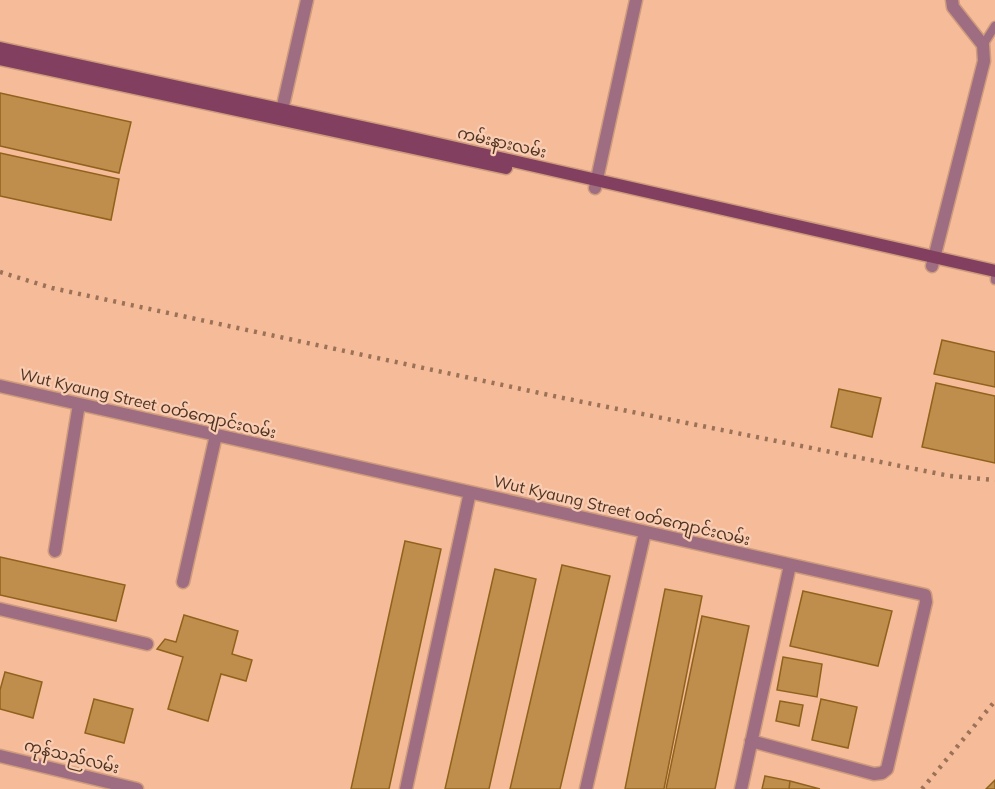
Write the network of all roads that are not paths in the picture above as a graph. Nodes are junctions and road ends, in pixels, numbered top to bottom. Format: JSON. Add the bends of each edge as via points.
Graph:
{"nodes":[{"id":1,"x":307,"y":0,"type":"edge"},
{"id":2,"x":636,"y":0,"type":"edge"},
{"id":3,"x":952,"y":0,"type":"edge"},
{"id":4,"x":995,"y":26,"type":"edge"},
{"id":5,"x":984,"y":45,"type":"junction"},
{"id":6,"x":0,"y":48,"type":"edge"},
{"id":7,"x":0,"y":59,"type":"edge"},
{"id":8,"x":282,"y":110,"type":"junction"},
{"id":9,"x":595,"y":184,"type":"junction"},
{"id":10,"x":933,"y":262,"type":"junction"},
{"id":11,"x":995,"y":271,"type":"edge"},
{"id":12,"x":995,"y":279,"type":"edge"},
{"id":13,"x":0,"y":386,"type":"edge"},
{"id":14,"x":79,"y":404,"type":"junction"},
{"id":15,"x":216,"y":435,"type":"junction"},
{"id":16,"x":470,"y":492,"type":"junction"},
{"id":17,"x":645,"y":532,"type":"junction"},
{"id":18,"x":55,"y":551,"type":"dead end"},
{"id":19,"x":790,"y":566,"type":"junction"},
{"id":20,"x":183,"y":582,"type":"dead end"},
{"id":21,"x":0,"y":609,"type":"edge"},
{"id":22,"x":147,"y":644,"type":"dead end"},
{"id":23,"x":752,"y":741,"type":"junction"},
{"id":24,"x":0,"y":756,"type":"edge"},
{"id":25,"x":137,"y":789,"type":"edge"},
{"id":26,"x":406,"y":789,"type":"edge"},
{"id":27,"x":586,"y":789,"type":"edge"},
{"id":28,"x":741,"y":789,"type":"edge"}],
"edges":[{"from":1,"to":8,"type":"street"},
{"from":2,"to":9,"type":"street"},
{"from":3,"to":5,"type":"street","via":[[953,7]]},
{"from":4,"to":5,"type":"lane"},
{"from":5,"to":10,"type":"street","via":[[984,61]]},
{"from":6,"to":8,"type":"street","name":"ကမ်းနားလမ်း"},
{"from":7,"to":9,"type":"street","name":"ကမ်းနားလမ်း"},
{"from":8,"to":9,"type":"street","name":"ကမ်းနားလမ်း"},
{"from":9,"to":10,"type":"street","name":"ကမ်းနားလမ်း"},
{"from":10,"to":11,"type":"street","name":"ကမ်းနားလမ်း"},
{"from":10,"to":12,"type":"street","name":"ကမ်းနားလမ်း"},
{"from":13,"to":14,"type":"street","name":"Wut Kyaung Street ဝတ်ကျောင်းလမ်း"},
{"from":14,"to":15,"type":"street","name":"Wut Kyaung Street ဝတ်ကျောင်းလမ်း"},
{"from":14,"to":18,"type":"street"},
{"from":15,"to":16,"type":"street","name":"Wut Kyaung Street ဝတ်ကျောင်းလမ်း"},
{"from":15,"to":20,"type":"street"},
{"from":16,"to":17,"type":"street","name":"Wut Kyaung Street ဝတ်ကျောင်းလမ်း"},
{"from":16,"to":26,"type":"street"},
{"from":17,"to":19,"type":"street","name":"Wut Kyaung Street ဝတ်ကျောင်းလမ်း"},
{"from":17,"to":27,"type":"street"},
{"from":19,"to":23,"type":"street"},
{"from":19,"to":23,"type":"street","name":"Wut Kyaung Street ဝတ်ကျောင်းလမ်း","via":[[925,595],[926,602],[887,769],[882,773]]},
{"from":21,"to":22,"type":"street"},
{"from":23,"to":28,"type":"street"},
{"from":24,"to":25,"type":"street","name":"ကုန်သည်လမ်း"}]}
